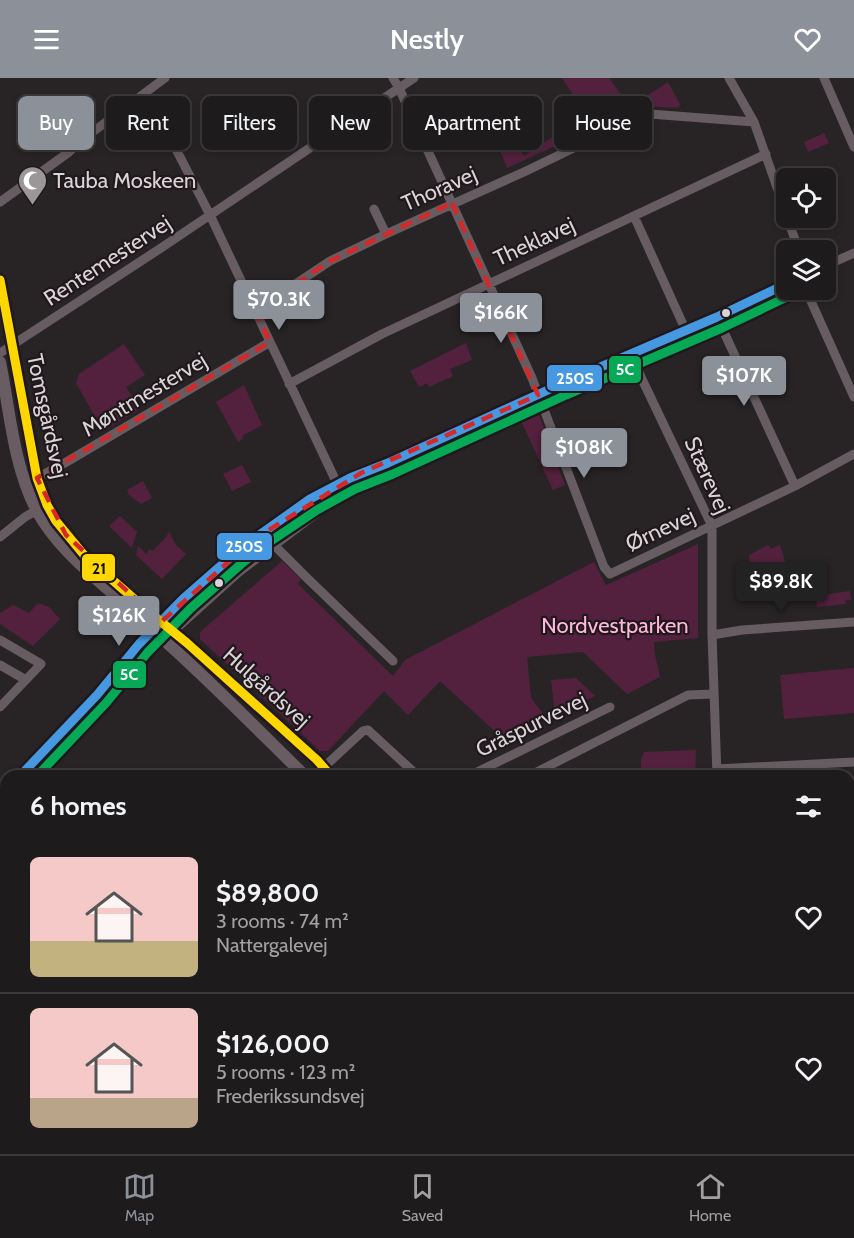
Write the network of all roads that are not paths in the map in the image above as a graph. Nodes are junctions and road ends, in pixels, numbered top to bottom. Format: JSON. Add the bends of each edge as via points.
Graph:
{"nodes":[{"id":1,"x":165,"y":78,"type":"edge"},
{"id":2,"x":393,"y":78,"type":"edge"},
{"id":3,"x":414,"y":78,"type":"edge"},
{"id":4,"x":729,"y":78,"type":"edge"},
{"id":5,"x":824,"y":78,"type":"edge"},
{"id":6,"x":399,"y":88,"type":"junction"},
{"id":7,"x":147,"y":93,"type":"junction"},
{"id":8,"x":754,"y":122,"type":"junction"},
{"id":9,"x":854,"y":147,"type":"edge"},
{"id":10,"x":766,"y":154,"type":"junction"},
{"id":11,"x":776,"y":183,"type":"edge"},
{"id":12,"x":0,"y":202,"type":"edge"},
{"id":13,"x":452,"y":203,"type":"junction"},
{"id":14,"x":374,"y":209,"type":"dead end"},
{"id":15,"x":210,"y":215,"type":"junction"},
{"id":16,"x":634,"y":216,"type":"junction"},
{"id":17,"x":386,"y":234,"type":"junction"},
{"id":18,"x":854,"y":253,"type":"edge"},
{"id":19,"x":836,"y":261,"type":"edge"},
{"id":20,"x":0,"y":280,"type":"edge"},
{"id":21,"x":488,"y":284,"type":"junction"},
{"id":22,"x":776,"y":289,"type":"edge"},
{"id":23,"x":810,"y":300,"type":"edge"},
{"id":24,"x":255,"y":311,"type":"junction"},
{"id":25,"x":717,"y":317,"type":"junction"},
{"id":26,"x":686,"y":331,"type":"junction"},
{"id":27,"x":270,"y":342,"type":"junction"},
{"id":28,"x":12,"y":346,"type":"junction"},
{"id":29,"x":0,"y":353,"type":"edge"},
{"id":30,"x":630,"y":354,"type":"junction"},
{"id":31,"x":0,"y":362,"type":"edge"},
{"id":32,"x":289,"y":384,"type":"junction"},
{"id":33,"x":538,"y":395,"type":"junction"},
{"id":34,"x":854,"y":397,"type":"edge"},
{"id":35,"x":854,"y":454,"type":"edge"},
{"id":36,"x":388,"y":463,"type":"junction"},
{"id":37,"x":36,"y":478,"type":"junction"},
{"id":38,"x":337,"y":484,"type":"junction"},
{"id":39,"x":795,"y":486,"type":"junction"},
{"id":40,"x":342,"y":494,"type":"junction"},
{"id":41,"x":37,"y":510,"type":"junction"},
{"id":42,"x":712,"y":526,"type":"junction"},
{"id":43,"x":0,"y":537,"type":"edge"},
{"id":44,"x":274,"y":545,"type":"junction"},
{"id":45,"x":854,"y":622,"type":"edge"},
{"id":46,"x":164,"y":630,"type":"junction"},
{"id":47,"x":712,"y":635,"type":"junction"},
{"id":48,"x":0,"y":640,"type":"edge"},
{"id":49,"x":393,"y":661,"type":"dead end"},
{"id":50,"x":0,"y":665,"type":"edge"},
{"id":51,"x":26,"y":680,"type":"junction"},
{"id":52,"x":107,"y":683,"type":"junction"},
{"id":53,"x":0,"y":690,"type":"edge"},
{"id":54,"x":713,"y":694,"type":"junction"},
{"id":55,"x":10,"y":696,"type":"junction"},
{"id":56,"x":0,"y":707,"type":"edge"},
{"id":57,"x":610,"y":707,"type":"dead end"},
{"id":58,"x":854,"y":762,"type":"edge"},
{"id":59,"x":26,"y":770,"type":"edge"},
{"id":60,"x":299,"y":770,"type":"edge"},
{"id":61,"x":326,"y":770,"type":"edge"},
{"id":62,"x":328,"y":770,"type":"edge"},
{"id":63,"x":412,"y":770,"type":"edge"},
{"id":64,"x":482,"y":770,"type":"edge"},
{"id":65,"x":541,"y":770,"type":"edge"},
{"id":66,"x":717,"y":770,"type":"edge"},
{"id":67,"x":744,"y":770,"type":"edge"}],
"edges":[{"from":1,"to":7,"type":"street"},
{"from":2,"to":6,"type":"street"},
{"from":3,"to":6,"type":"street","name":"Rentemestervej"},
{"from":4,"to":8,"type":"street"},
{"from":5,"to":9,"type":"street"},
{"from":6,"to":13,"type":"street"},
{"from":6,"to":15,"type":"street","name":"Rentemestervej"},
{"from":7,"to":12,"type":"street"},
{"from":7,"to":15,"type":"street"},
{"from":8,"to":10,"type":"street"},
{"from":8,"to":13,"type":"street","name":"Thoravej","via":[[650,114]]},
{"from":10,"to":11,"type":"street"},
{"from":10,"to":16,"type":"street","name":"Theklavej"},
{"from":13,"to":17,"type":"street","name":"Thoravej"},
{"from":13,"to":21,"type":"street"},
{"from":14,"to":17,"type":"street"},
{"from":15,"to":24,"type":"street"},
{"from":15,"to":28,"type":"street","name":"Rentemestervej"},
{"from":16,"to":21,"type":"street","name":"Theklavej"},
{"from":16,"to":26,"type":"street"},
{"from":17,"to":24,"type":"street","name":"Thoravej","via":[[330,261]]},
{"from":18,"to":19,"type":"street"},
{"from":20,"to":28,"type":"main road","name":"Tomsgårdsvej"},
{"from":21,"to":32,"type":"street","name":"Theklavej"},
{"from":21,"to":33,"type":"street"},
{"from":22,"to":25,"type":"street"},
{"from":23,"to":34,"type":"street"},
{"from":24,"to":27,"type":"street"},
{"from":25,"to":26,"type":"street"},
{"from":25,"to":39,"type":"street"},
{"from":26,"to":30,"type":"street"},
{"from":27,"to":32,"type":"street"},
{"from":27,"to":37,"type":"street","name":"Møntmestervej"},
{"from":28,"to":29,"type":"street","name":"Rentemestervej"},
{"from":28,"to":37,"type":"main road","name":"Tomsgårdsvej"},
{"from":30,"to":33,"type":"street"},
{"from":30,"to":42,"type":"street","name":"Stærevej"},
{"from":31,"to":41,"type":"main road","name":"Tomsgårdsvej","via":[[16,450]]},
{"from":32,"to":38,"type":"street"},
{"from":33,"to":36,"type":"street"},
{"from":33,"to":42,"type":"street","name":"Ørnevej","via":[[610,574]]},
{"from":35,"to":39,"type":"street","name":"Ørnevej"},
{"from":36,"to":38,"type":"street"},
{"from":36,"to":40,"type":"street"},
{"from":37,"to":46,"type":"main road","name":"Tomsgårdsvej","via":[[66,535]]},
{"from":38,"to":40,"type":"street"},
{"from":38,"to":46,"type":"street","via":[[223,564]]},
{"from":39,"to":42,"type":"street","name":"Ørnevej"},
{"from":40,"to":44,"type":"street"},
{"from":41,"to":43,"type":"street"},
{"from":41,"to":46,"type":"main road","name":"Tomsgårdsvej","via":[[58,541],[103,587]]},
{"from":42,"to":47,"type":"street","name":"Stærevej"},
{"from":44,"to":46,"type":"street"},
{"from":44,"to":49,"type":"street"},
{"from":45,"to":47,"type":"street"},
{"from":46,"to":52,"type":"street","via":[[137,647]]},
{"from":46,"to":52,"type":"street","via":[[146,656]]},
{"from":46,"to":60,"type":"main road","name":"Hulgårdsvej","via":[[216,689]]},
{"from":46,"to":61,"type":"main road","name":"Hulgårdsvej"},
{"from":47,"to":54,"type":"street","name":"Stærevej"},
{"from":48,"to":51,"type":"street","via":[[41,664]]},
{"from":50,"to":51,"type":"street"},
{"from":51,"to":55,"type":"street"},
{"from":52,"to":59,"type":"street"},
{"from":53,"to":55,"type":"street"},
{"from":54,"to":65,"type":"street","via":[[688,695]]},
{"from":54,"to":66,"type":"street","name":"Stærevej"},
{"from":55,"to":56,"type":"street"},
{"from":57,"to":64,"type":"street","name":"Gråspurvevej"},
{"from":58,"to":67,"type":"street"},
{"from":62,"to":63,"type":"street","via":[[368,729]]}]}
